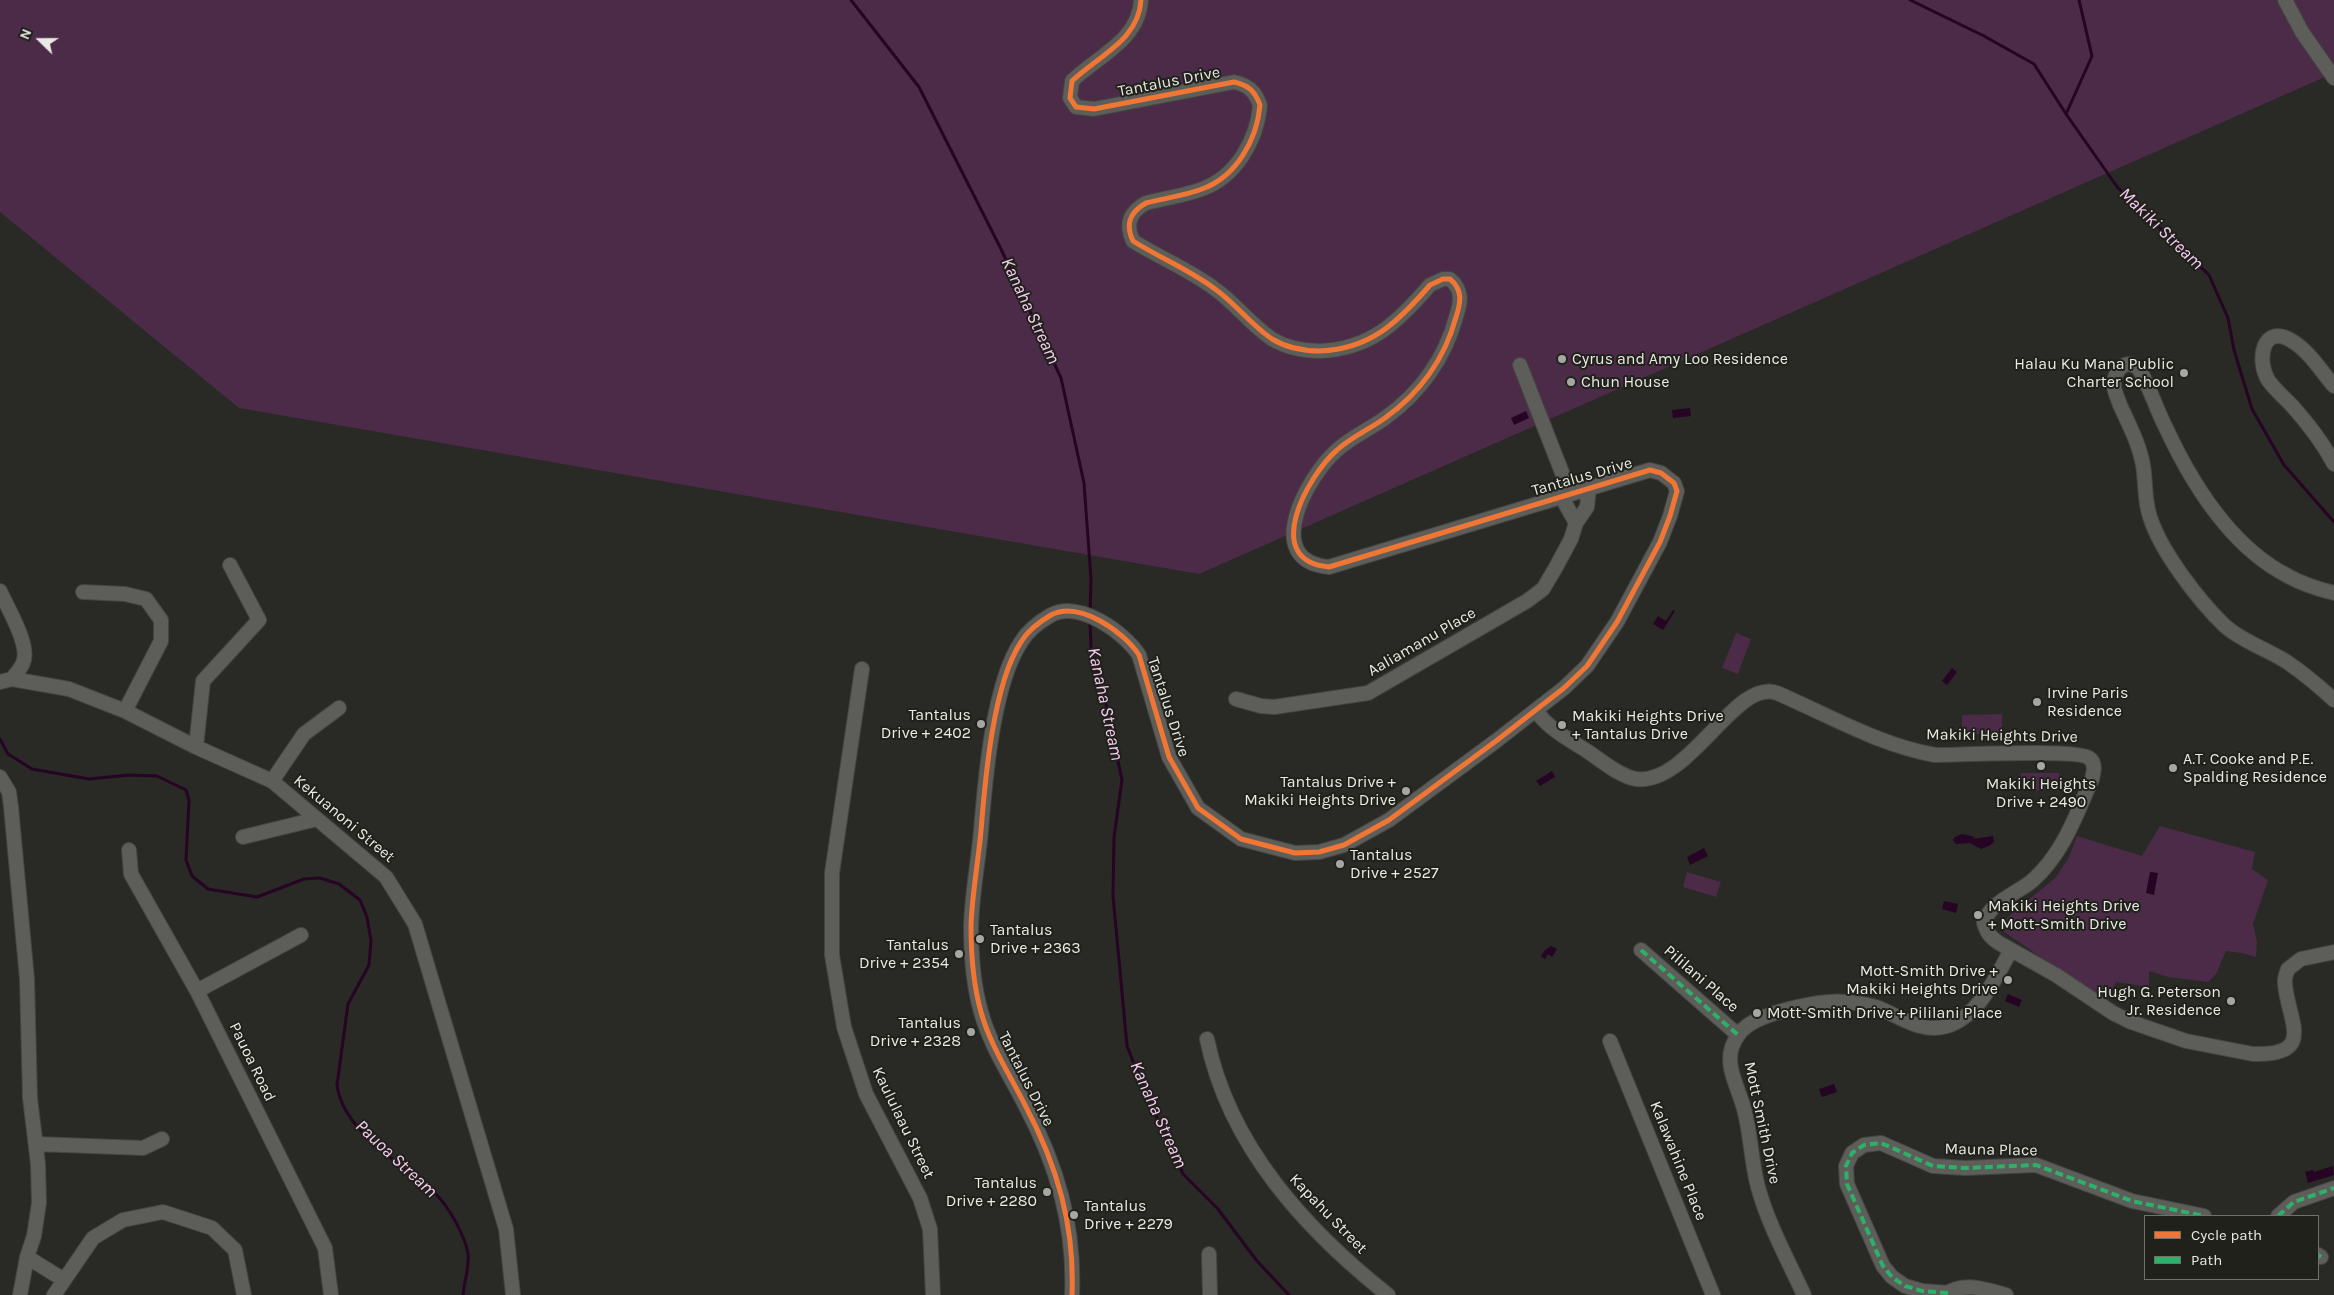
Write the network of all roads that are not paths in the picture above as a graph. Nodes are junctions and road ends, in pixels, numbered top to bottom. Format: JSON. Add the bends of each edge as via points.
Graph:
{"nodes":[{"id":1,"x":1141,"y":0,"type":"edge"},
{"id":2,"x":2285,"y":0,"type":"edge"},
{"id":3,"x":2334,"y":78,"type":"edge"},
{"id":4,"x":1520,"y":366,"type":"dead end"},
{"id":5,"x":2334,"y":386,"type":"edge"},
{"id":6,"x":2334,"y":464,"type":"edge"},
{"id":7,"x":1589,"y":487,"type":"junction"},
{"id":8,"x":1565,"y":494,"type":"junction"},
{"id":9,"x":1576,"y":523,"type":"junction"},
{"id":10,"x":230,"y":565,"type":"dead end"},
{"id":11,"x":0,"y":591,"type":"edge"},
{"id":12,"x":83,"y":592,"type":"dead end"},
{"id":13,"x":2334,"y":594,"type":"edge"},
{"id":14,"x":862,"y":669,"type":"dead end"},
{"id":15,"x":6,"y":681,"type":"edge"},
{"id":16,"x":1236,"y":698,"type":"dead end"},
{"id":17,"x":2334,"y":700,"type":"edge"},
{"id":18,"x":339,"y":708,"type":"dead end"},
{"id":19,"x":125,"y":711,"type":"junction"},
{"id":20,"x":1536,"y":711,"type":"junction"},
{"id":21,"x":196,"y":747,"type":"junction"},
{"id":22,"x":0,"y":777,"type":"edge"},
{"id":23,"x":272,"y":781,"type":"junction"},
{"id":24,"x":6,"y":810,"type":"edge"},
{"id":25,"x":317,"y":819,"type":"junction"},
{"id":26,"x":243,"y":837,"type":"dead end"},
{"id":27,"x":129,"y":850,"type":"dead end"},
{"id":28,"x":301,"y":935,"type":"dead end"},
{"id":29,"x":1641,"y":950,"type":"dead end"},
{"id":30,"x":2011,"y":950,"type":"junction"},
{"id":31,"x":2334,"y":952,"type":"edge"},
{"id":32,"x":197,"y":990,"type":"junction"},
{"id":33,"x":1738,"y":1035,"type":"junction"},
{"id":34,"x":1207,"y":1039,"type":"dead end"},
{"id":35,"x":1610,"y":1040,"type":"dead end"},
{"id":36,"x":162,"y":1139,"type":"dead end"},
{"id":37,"x":37,"y":1144,"type":"junction"},
{"id":38,"x":2334,"y":1188,"type":"edge"},
{"id":39,"x":2199,"y":1215,"type":"edge"},
{"id":40,"x":2279,"y":1215,"type":"edge"},
{"id":41,"x":1209,"y":1254,"type":"dead end"},
{"id":42,"x":27,"y":1258,"type":"junction"},
{"id":43,"x":64,"y":1280,"type":"junction"},
{"id":44,"x":1946,"y":1294,"type":"edge"},
{"id":45,"x":20,"y":1295,"type":"edge"},
{"id":46,"x":54,"y":1295,"type":"edge"},
{"id":47,"x":244,"y":1295,"type":"edge"},
{"id":48,"x":331,"y":1295,"type":"edge"},
{"id":49,"x":513,"y":1295,"type":"edge"},
{"id":50,"x":933,"y":1295,"type":"edge"},
{"id":51,"x":1072,"y":1295,"type":"edge"},
{"id":52,"x":1210,"y":1295,"type":"edge"},
{"id":53,"x":1388,"y":1295,"type":"edge"},
{"id":54,"x":1713,"y":1295,"type":"edge"},
{"id":55,"x":1804,"y":1295,"type":"edge"},
{"id":56,"x":2006,"y":1295,"type":"edge"}],
"edges":[{"from":1,"to":8,"type":"street","name":"Tantalus Drive","via":[[1140,15],[1125,39],[1072,82],[1070,98],[1076,107],[1094,109],[1234,82],[1251,90],[1260,105],[1252,136],[1236,166],[1202,189],[1140,206],[1128,221],[1128,232],[1134,241],[1215,289],[1273,339],[1304,350],[1330,350],[1369,340],[1389,327],[1438,280],[1450,279],[1459,288],[1452,331],[1426,380],[1387,417],[1338,449],[1312,481],[1295,524],[1294,544],[1300,556],[1313,564],[1329,566]]},
{"from":2,"to":3,"type":"street","via":[[2302,32]]},
{"from":4,"to":8,"type":"street"},
{"from":5,"to":6,"type":"street","via":[[2294,342],[2274,336],[2267,341],[2261,358],[2269,381],[2312,428]]},
{"from":7,"to":8,"type":"street","name":"Tantalus Drive"},
{"from":7,"to":9,"type":"street","name":"Aaliamanu Place","via":[[1587,507]]},
{"from":7,"to":20,"type":"street","name":"Tantalus Drive","via":[[1650,470],[1668,477],[1677,491],[1660,542],[1603,644],[1587,666]]},
{"from":8,"to":9,"type":"street"},
{"from":9,"to":16,"type":"street","name":"Aaliamanu Place","via":[[1571,539],[1543,588],[1527,601],[1388,683],[1368,693],[1274,707]]},
{"from":10,"to":21,"type":"street","via":[[259,620],[203,681]]},
{"from":11,"to":15,"type":"street","via":[[25,653],[24,662]]},
{"from":12,"to":19,"type":"street","via":[[125,594],[146,599],[161,620],[161,641]]},
{"from":13,"to":17,"type":"street","via":[[2287,576],[2250,549],[2225,523],[2192,477],[2139,369],[2131,364],[2118,369],[2116,394],[2137,442],[2150,519],[2169,557],[2226,626],[2265,652],[2287,662]]},
{"from":14,"to":50,"type":"street","name":"Kaululaau Street","via":[[832,873],[832,955],[844,1027],[866,1094],[920,1198],[930,1229]]},
{"from":15,"to":19,"type":"street","name":"Kekuanoni Street","via":[[69,689]]},
{"from":18,"to":23,"type":"street","via":[[304,734]]},
{"from":19,"to":21,"type":"street","name":"Kekuanoni Street"},
{"from":20,"to":30,"type":"street","name":"Makiki Heights Drive","via":[[1558,733],[1622,773],[1642,779],[1665,772],[1682,760],[1734,710],[1756,693],[1766,690],[1920,752],[1935,755],[2061,752],[2088,757],[2095,770],[2092,779],[2053,859],[2031,882],[1997,905],[1986,917],[1984,923],[1991,938]]},
{"from":20,"to":51,"type":"street","name":"Tantalus Drive","via":[[1389,820],[1344,845],[1319,852],[1295,853],[1241,839],[1198,808],[1169,756],[1139,655],[1117,631],[1090,617],[1067,611],[1044,620],[1025,636],[1006,674],[996,714],[973,893],[973,965],[985,1025],[1057,1177],[1070,1236]]},
{"from":21,"to":23,"type":"street","name":"Kekuanoni Street"},
{"from":22,"to":24,"type":"street","via":[[9,792]]},
{"from":23,"to":25,"type":"street","name":"Kekuanoni Street"},
{"from":24,"to":37,"type":"street","via":[[27,979],[29,1089]]},
{"from":25,"to":26,"type":"street"},
{"from":25,"to":49,"type":"street","name":"Kekuanoni Street","via":[[386,877],[415,924],[506,1229]]},
{"from":27,"to":32,"type":"street","name":"Pauoa Road","via":[[131,874]]},
{"from":28,"to":32,"type":"street"},
{"from":29,"to":33,"type":"street","name":"Pililani Place"},
{"from":30,"to":31,"type":"street","name":"Makiki Heights Drive","via":[[2113,1013],[2148,1029],[2186,1041],[2265,1054],[2286,1048],[2294,1038],[2295,1024],[2284,983],[2288,969],[2301,959]]},
{"from":30,"to":33,"type":"street","via":[[1977,1003],[1960,1019],[1946,1026],[1917,1026],[1865,1004],[1837,1001],[1800,1007],[1760,1020]]},
{"from":32,"to":48,"type":"street","name":"Pauoa Road","via":[[325,1248]]},
{"from":33,"to":55,"type":"street","name":"Mott Smith Drive","via":[[1732,1048],[1731,1068],[1748,1127],[1758,1187]]},
{"from":34,"to":53,"type":"street","name":"Kapahu Street","via":[[1232,1111],[1264,1169],[1304,1219]]},
{"from":35,"to":54,"type":"street","name":"Kalawahine Place"},
{"from":36,"to":37,"type":"street","via":[[143,1148]]},
{"from":37,"to":42,"type":"street","via":[[39,1202]]},
{"from":38,"to":40,"type":"street","via":[[2294,1202]]},
{"from":39,"to":44,"type":"street","name":"Mauna Place","via":[[2132,1201],[2036,1165],[1933,1166],[1881,1143],[1864,1145],[1852,1154],[1846,1166],[1847,1184],[1883,1266],[1892,1278],[1905,1286]]},
{"from":41,"to":52,"type":"street"},
{"from":42,"to":43,"type":"street"},
{"from":42,"to":45,"type":"street"},
{"from":43,"to":46,"type":"street"},
{"from":43,"to":47,"type":"street","via":[[92,1238],[123,1220],[163,1212],[212,1228],[235,1250]]},
{"from":44,"to":56,"type":"street","via":[[1972,1287]]}]}
